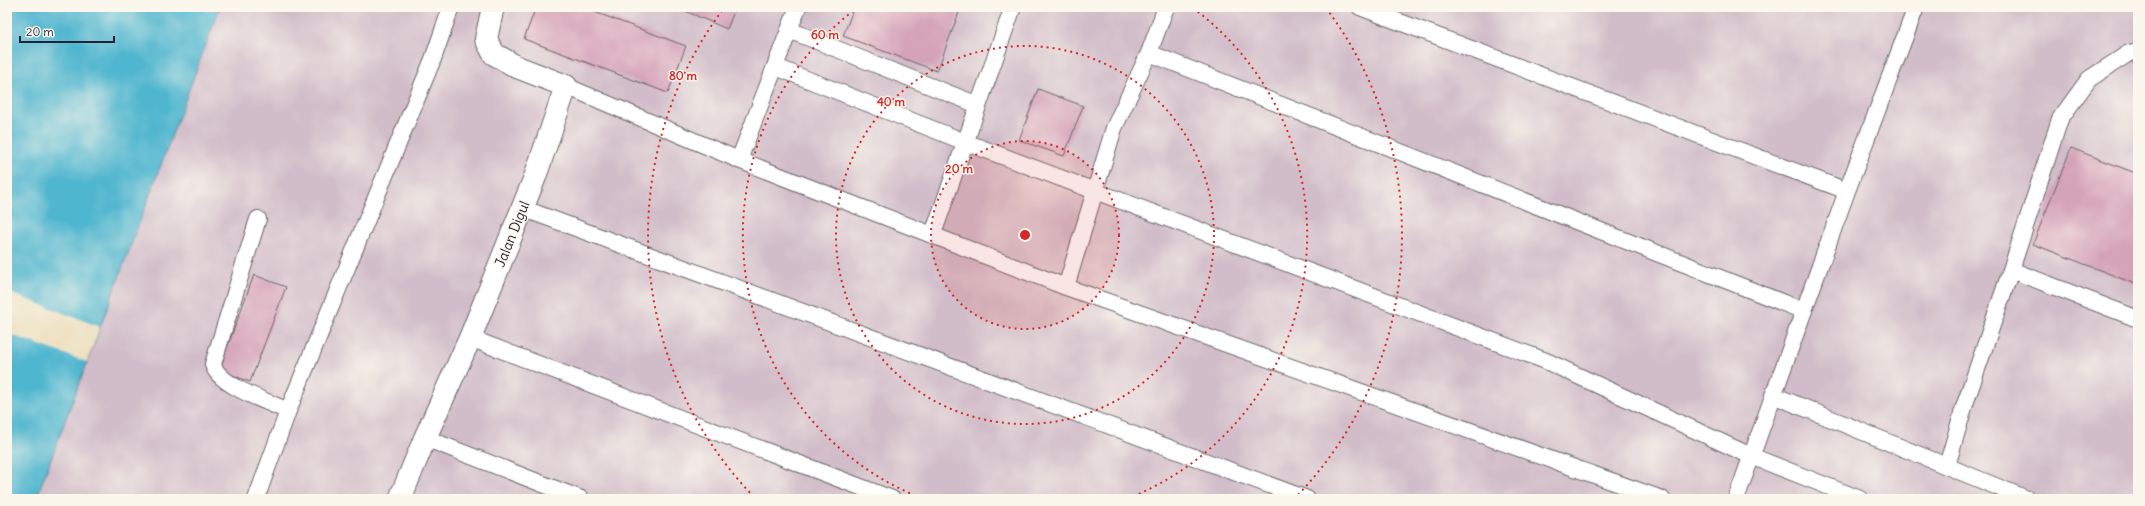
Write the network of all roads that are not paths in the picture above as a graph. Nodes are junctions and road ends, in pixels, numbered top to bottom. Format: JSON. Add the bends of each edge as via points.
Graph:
{"nodes":[{"id":1,"x":451,"y":7,"type":"edge"},
{"id":2,"x":493,"y":7,"type":"edge"},
{"id":3,"x":798,"y":7,"type":"edge"},
{"id":4,"x":1013,"y":7,"type":"edge"},
{"id":5,"x":1166,"y":7,"type":"edge"},
{"id":6,"x":1360,"y":7,"type":"edge"},
{"id":7,"x":1916,"y":7,"type":"edge"},
{"id":8,"x":790,"y":30,"type":"junction"},
{"id":9,"x":2138,"y":51,"type":"edge"},
{"id":10,"x":1149,"y":53,"type":"junction"},
{"id":11,"x":776,"y":67,"type":"junction"},
{"id":12,"x":566,"y":86,"type":"junction"},
{"id":13,"x":978,"y":105,"type":"junction"},
{"id":14,"x":965,"y":142,"type":"junction"},
{"id":15,"x":739,"y":160,"type":"junction"},
{"id":16,"x":1094,"y":190,"type":"junction"},
{"id":17,"x":1846,"y":191,"type":"junction"},
{"id":18,"x":522,"y":208,"type":"junction"},
{"id":19,"x":258,"y":219,"type":"dead end"},
{"id":20,"x":933,"y":234,"type":"junction"},
{"id":21,"x":2011,"y":270,"type":"junction"},
{"id":22,"x":1066,"y":287,"type":"junction"},
{"id":23,"x":1804,"y":311,"type":"junction"},
{"id":24,"x":2138,"y":319,"type":"edge"},
{"id":25,"x":470,"y":338,"type":"junction"},
{"id":26,"x":1773,"y":395,"type":"junction"},
{"id":27,"x":288,"y":411,"type":"junction"},
{"id":28,"x":425,"y":438,"type":"junction"},
{"id":29,"x":1751,"y":456,"type":"junction"},
{"id":30,"x":1947,"y":466,"type":"junction"},
{"id":31,"x":256,"y":499,"type":"edge"},
{"id":32,"x":400,"y":499,"type":"edge"},
{"id":33,"x":581,"y":499,"type":"edge"},
{"id":34,"x":892,"y":499,"type":"edge"},
{"id":35,"x":1307,"y":499,"type":"edge"},
{"id":36,"x":1662,"y":499,"type":"edge"},
{"id":37,"x":1736,"y":499,"type":"edge"},
{"id":38,"x":1860,"y":499,"type":"edge"},
{"id":39,"x":2027,"y":499,"type":"edge"}],
"edges":[{"from":1,"to":27,"type":"lane","via":[[433,59]]},
{"from":2,"to":12,"type":"street","via":[[486,39],[494,54],[517,67]]},
{"from":3,"to":8,"type":"lane"},
{"from":4,"to":13,"type":"lane"},
{"from":5,"to":10,"type":"lane"},
{"from":6,"to":17,"type":"lane"},
{"from":7,"to":17,"type":"lane"},
{"from":8,"to":11,"type":"lane"},
{"from":8,"to":13,"type":"lane"},
{"from":9,"to":21,"type":"lane","via":[[2129,53],[2089,79],[2060,119]]},
{"from":10,"to":16,"type":"lane","via":[[1114,128]]},
{"from":10,"to":23,"type":"lane"},
{"from":11,"to":14,"type":"lane"},
{"from":11,"to":15,"type":"lane"},
{"from":12,"to":15,"type":"lane"},
{"from":12,"to":18,"type":"street","name":"Jalan Digul"},
{"from":13,"to":14,"type":"lane"},
{"from":14,"to":16,"type":"lane"},
{"from":14,"to":20,"type":"lane"},
{"from":15,"to":20,"type":"lane"},
{"from":16,"to":22,"type":"lane"},
{"from":16,"to":29,"type":"lane","via":[[1546,361]]},
{"from":17,"to":23,"type":"lane"},
{"from":18,"to":25,"type":"street","name":"Jalan Digul"},
{"from":18,"to":35,"type":"lane"},
{"from":19,"to":27,"type":"lane","via":[[213,364],[214,370],[225,381]]},
{"from":20,"to":22,"type":"lane"},
{"from":21,"to":24,"type":"lane"},
{"from":21,"to":30,"type":"lane","via":[[1964,407]]},
{"from":22,"to":36,"type":"lane"},
{"from":23,"to":26,"type":"lane"},
{"from":25,"to":28,"type":"street","name":"Jalan Digul"},
{"from":25,"to":34,"type":"lane"},
{"from":26,"to":29,"type":"lane"},
{"from":26,"to":30,"type":"lane"},
{"from":27,"to":31,"type":"lane"},
{"from":28,"to":32,"type":"street","name":"Jalan Digul"},
{"from":28,"to":33,"type":"lane"},
{"from":29,"to":37,"type":"lane"},
{"from":29,"to":38,"type":"lane"},
{"from":30,"to":39,"type":"lane"}]}
